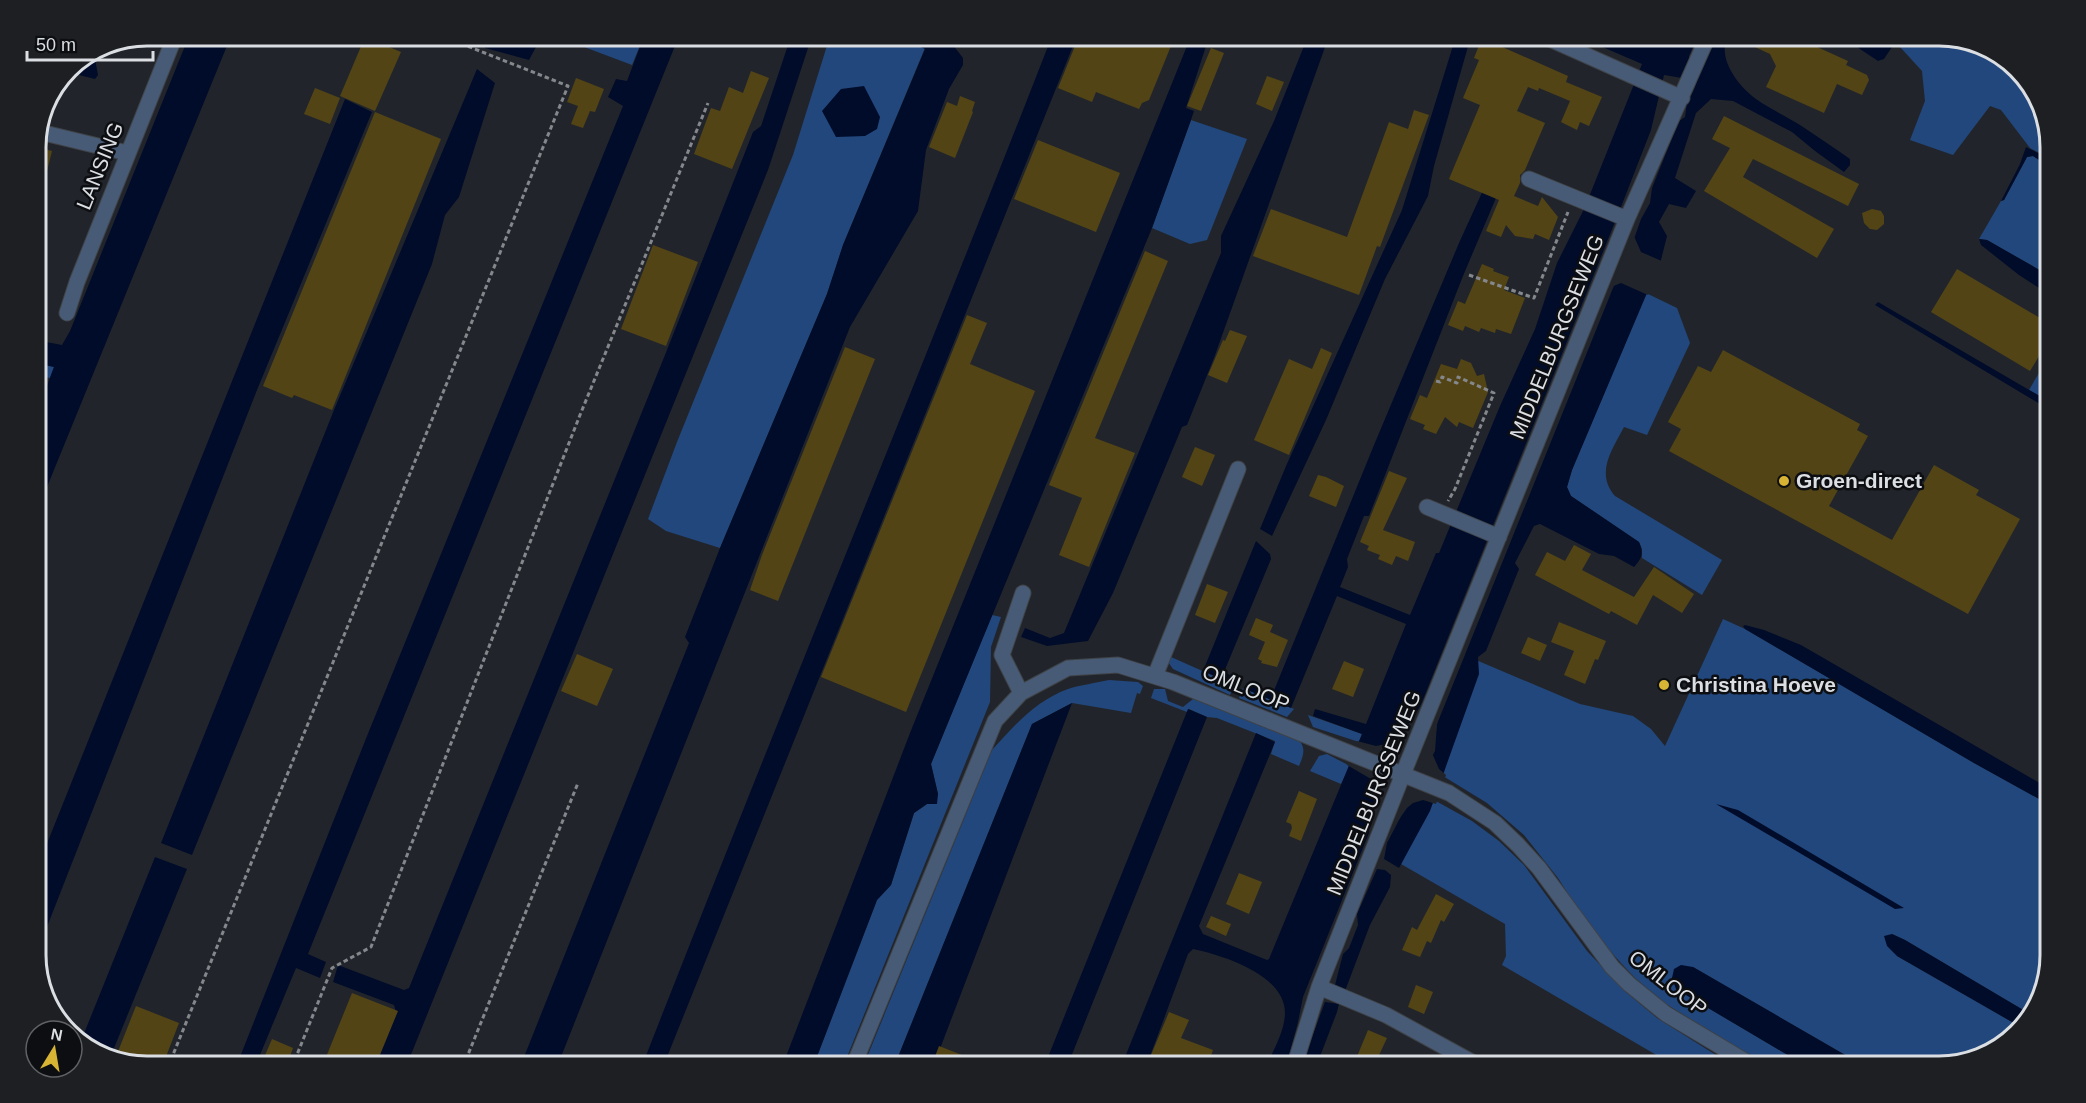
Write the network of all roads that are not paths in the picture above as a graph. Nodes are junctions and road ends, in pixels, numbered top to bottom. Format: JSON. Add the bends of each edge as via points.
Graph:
{"nodes":[{"id":1,"x":171,"y":46,"type":"edge"},
{"id":2,"x":1566,"y":46,"type":"edge"},
{"id":3,"x":1704,"y":46,"type":"edge"},
{"id":4,"x":1682,"y":98,"type":"junction"},
{"id":5,"x":48,"y":134,"type":"edge"},
{"id":6,"x":127,"y":153,"type":"junction"},
{"id":7,"x":1528,"y":179,"type":"dead end"},
{"id":8,"x":1623,"y":217,"type":"junction"},
{"id":9,"x":68,"y":313,"type":"dead end"},
{"id":10,"x":1238,"y":469,"type":"dead end"},
{"id":11,"x":1439,"y":512,"type":"road end"},
{"id":12,"x":1499,"y":537,"type":"junction"},
{"id":13,"x":1023,"y":593,"type":"dead end"},
{"id":14,"x":1155,"y":676,"type":"junction"},
{"id":15,"x":1021,"y":693,"type":"junction"},
{"id":16,"x":1403,"y":774,"type":"junction"},
{"id":17,"x":1320,"y":987,"type":"junction"},
{"id":18,"x":858,"y":1056,"type":"edge"},
{"id":19,"x":1298,"y":1056,"type":"edge"},
{"id":20,"x":1463,"y":1056,"type":"edge"},
{"id":21,"x":1737,"y":1056,"type":"edge"}],
"edges":[{"from":1,"to":6,"type":"street","name":"LANSING"},
{"from":2,"to":4,"type":"street"},
{"from":3,"to":4,"type":"street","name":"MIDDELBURGSEWEG"},
{"from":4,"to":8,"type":"street","name":"MIDDELBURGSEWEG"},
{"from":5,"to":6,"type":"street"},
{"from":6,"to":9,"type":"street","name":"LANSING"},
{"from":7,"to":8,"type":"street","name":"MIDDELBURGSEWEG"},
{"from":8,"to":12,"type":"street","name":"MIDDELBURGSEWEG"},
{"from":10,"to":14,"type":"street"},
{"from":11,"to":12,"type":"street"},
{"from":12,"to":16,"type":"street","name":"MIDDELBURGSEWEG"},
{"from":13,"to":15,"type":"street","via":[[1002,656]]},
{"from":14,"to":15,"type":"street","name":"OMLOOP","via":[[1118,664],[1068,668]]},
{"from":14,"to":16,"type":"street","name":"OMLOOP"},
{"from":15,"to":18,"type":"street","name":"OMLOOP","via":[[995,721]]},
{"from":16,"to":17,"type":"street","name":"MIDDELBURGSEWEG"},
{"from":16,"to":21,"type":"street","name":"OMLOOP","via":[[1449,793],[1487,817],[1539,868],[1612,967],[1629,984],[1666,1014]]},
{"from":17,"to":19,"type":"street","name":"MIDDELBURGSEWEG"},
{"from":17,"to":20,"type":"street","via":[[1386,1015]]}]}
